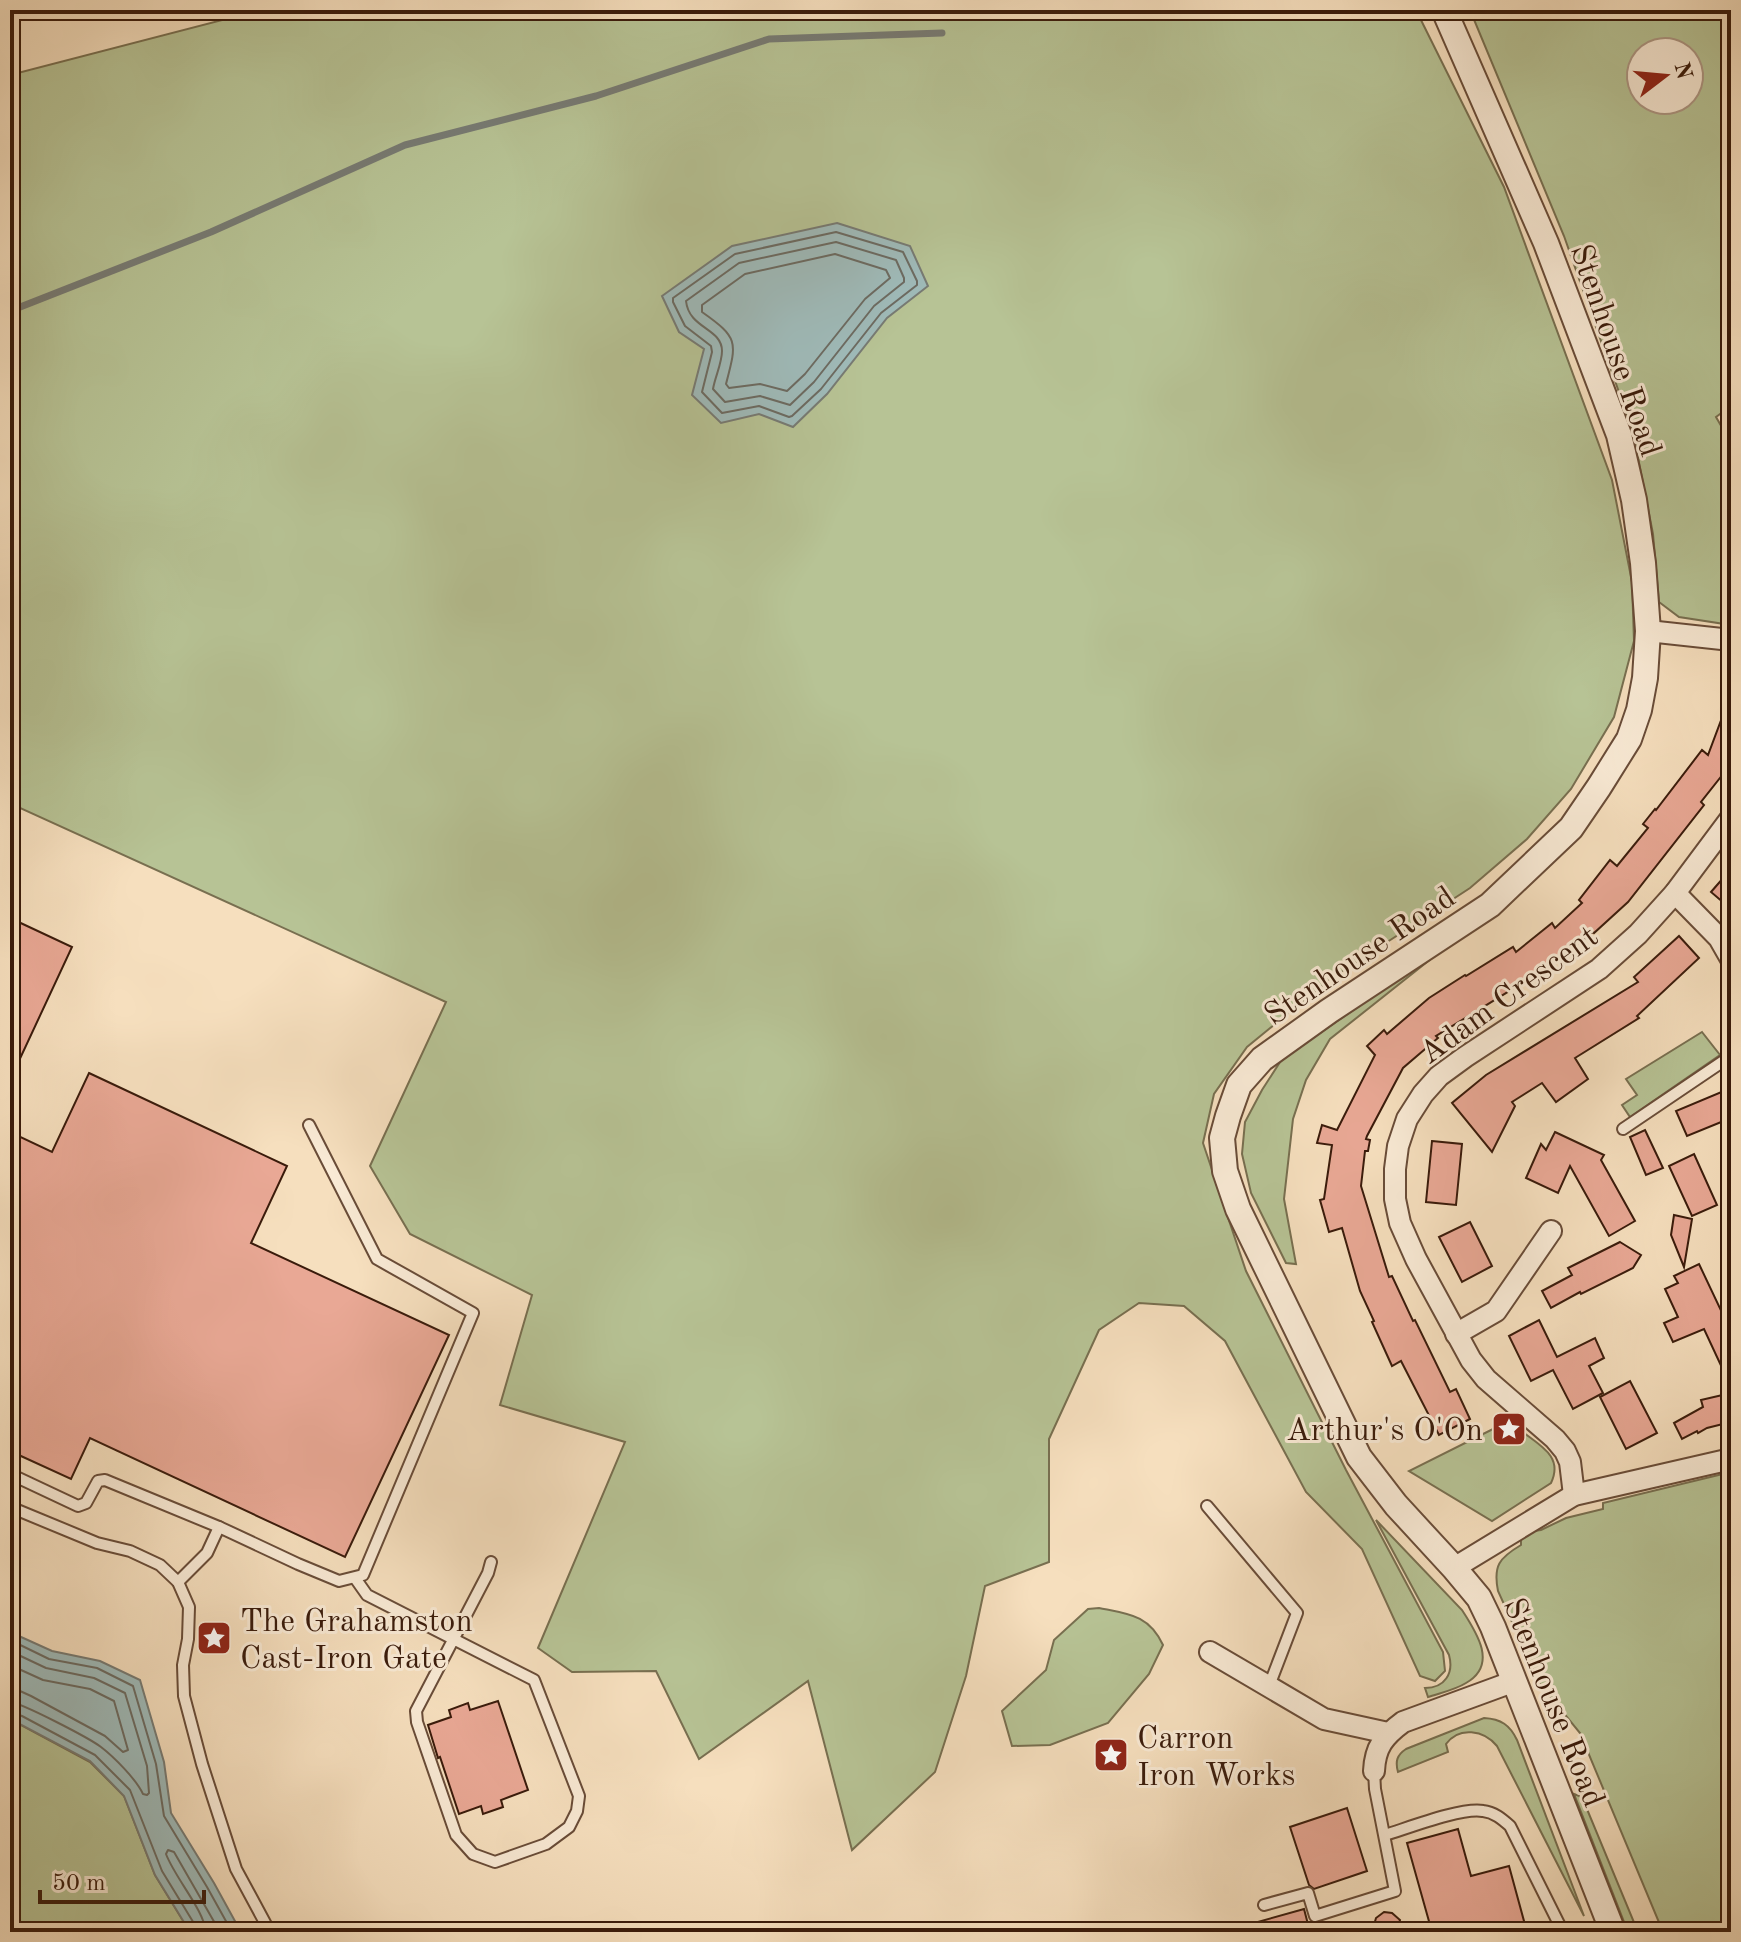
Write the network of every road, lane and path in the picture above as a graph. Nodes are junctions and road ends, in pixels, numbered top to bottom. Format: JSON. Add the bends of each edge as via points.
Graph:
{"nodes":[{"id":1,"x":1444,"y":10,"type":"edge"},
{"id":2,"x":1648,"y":631,"type":"junction"},
{"id":3,"x":1731,"y":640,"type":"edge"},
{"id":4,"x":1731,"y":818,"type":"edge"},
{"id":5,"x":1675,"y":893,"type":"junction"},
{"id":6,"x":1731,"y":959,"type":"edge"},
{"id":7,"x":1731,"y":1056,"type":"edge"},
{"id":8,"x":309,"y":1125,"type":"dead end"},
{"id":9,"x":1623,"y":1129,"type":"dead end"},
{"id":10,"x":1551,"y":1231,"type":"dead end"},
{"id":11,"x":1456,"y":1334,"type":"junction"},
{"id":12,"x":1731,"y":1459,"type":"edge"},
{"id":13,"x":10,"y":1474,"type":"edge"},
{"id":14,"x":1574,"y":1495,"type":"junction"},
{"id":15,"x":1207,"y":1506,"type":"dead end"},
{"id":16,"x":10,"y":1507,"type":"edge"},
{"id":17,"x":219,"y":1527,"type":"junction"},
{"id":18,"x":491,"y":1562,"type":"dead end"},
{"id":19,"x":1454,"y":1568,"type":"junction"},
{"id":20,"x":355,"y":1578,"type":"junction"},
{"id":21,"x":178,"y":1582,"type":"junction"},
{"id":22,"x":454,"y":1639,"type":"junction"},
{"id":23,"x":1210,"y":1652,"type":"dead end"},
{"id":24,"x":1515,"y":1681,"type":"junction"},
{"id":25,"x":1268,"y":1687,"type":"junction"},
{"id":26,"x":1388,"y":1733,"type":"junction"},
{"id":27,"x":1374,"y":1771,"type":"joint"},
{"id":28,"x":1385,"y":1835,"type":"junction"},
{"id":29,"x":1264,"y":1905,"type":"dead end"},
{"id":30,"x":270,"y":1932,"type":"edge"},
{"id":31,"x":1563,"y":1932,"type":"edge"},
{"id":32,"x":1613,"y":1932,"type":"edge"}],
"edges":[{"from":1,"to":2,"type":"street","name":"Stenhouse Road","via":[[1546,243],[1619,435],[1634,500]]},
{"from":2,"to":3,"type":"street"},
{"from":2,"to":19,"type":"street","name":"Stenhouse Road","via":[[1645,678],[1629,739],[1571,828],[1490,905],[1262,1059],[1239,1085],[1222,1138],[1225,1171],[1238,1209],[1359,1457]]},
{"from":4,"to":5,"type":"street","name":"Adam Crescent"},
{"from":5,"to":6,"type":"street","via":[[1719,938]]},
{"from":5,"to":11,"type":"street","name":"Adam Crescent","via":[[1599,969],[1439,1076],[1407,1119],[1395,1169],[1400,1223]]},
{"from":7,"to":9,"type":"lane"},
{"from":8,"to":20,"type":"lane","via":[[377,1259],[473,1313],[363,1575]]},
{"from":10,"to":11,"type":"street","via":[[1496,1311]]},
{"from":11,"to":14,"type":"street","name":"Adam Crescent","via":[[1486,1379],[1565,1451]]},
{"from":12,"to":14,"type":"street"},
{"from":13,"to":17,"type":"lane","via":[[78,1506],[86,1503],[98,1481],[105,1480]]},
{"from":14,"to":19,"type":"street"},
{"from":15,"to":25,"type":"lane","via":[[1297,1613]]},
{"from":16,"to":21,"type":"lane","via":[[130,1551],[160,1565]]},
{"from":17,"to":20,"type":"lane","via":[[339,1581]]},
{"from":17,"to":21,"type":"lane","via":[[207,1553]]},
{"from":18,"to":22,"type":"lane"},
{"from":19,"to":24,"type":"street","name":"Stenhouse Road","via":[[1479,1598]]},
{"from":20,"to":22,"type":"lane","via":[[367,1595]]},
{"from":21,"to":30,"type":"lane","via":[[189,1607],[184,1696],[198,1750],[236,1869]]},
{"from":22,"to":22,"type":"lane","via":[[534,1680],[579,1796],[569,1827],[546,1844],[495,1862],[473,1854],[456,1835],[417,1722],[416,1711]]},
{"from":23,"to":25,"type":"street"},
{"from":24,"to":26,"type":"street","via":[[1403,1722]]},
{"from":24,"to":32,"type":"street","name":"Stenhouse Road"},
{"from":25,"to":26,"type":"street","via":[[1324,1719]]},
{"from":26,"to":27,"type":"street"},
{"from":27,"to":28,"type":"lane"},
{"from":28,"to":29,"type":"lane","via":[[1395,1891],[1315,1916],[1308,1893]]},
{"from":28,"to":31,"type":"lane","via":[[1469,1810],[1498,1816],[1510,1826]]}]}
